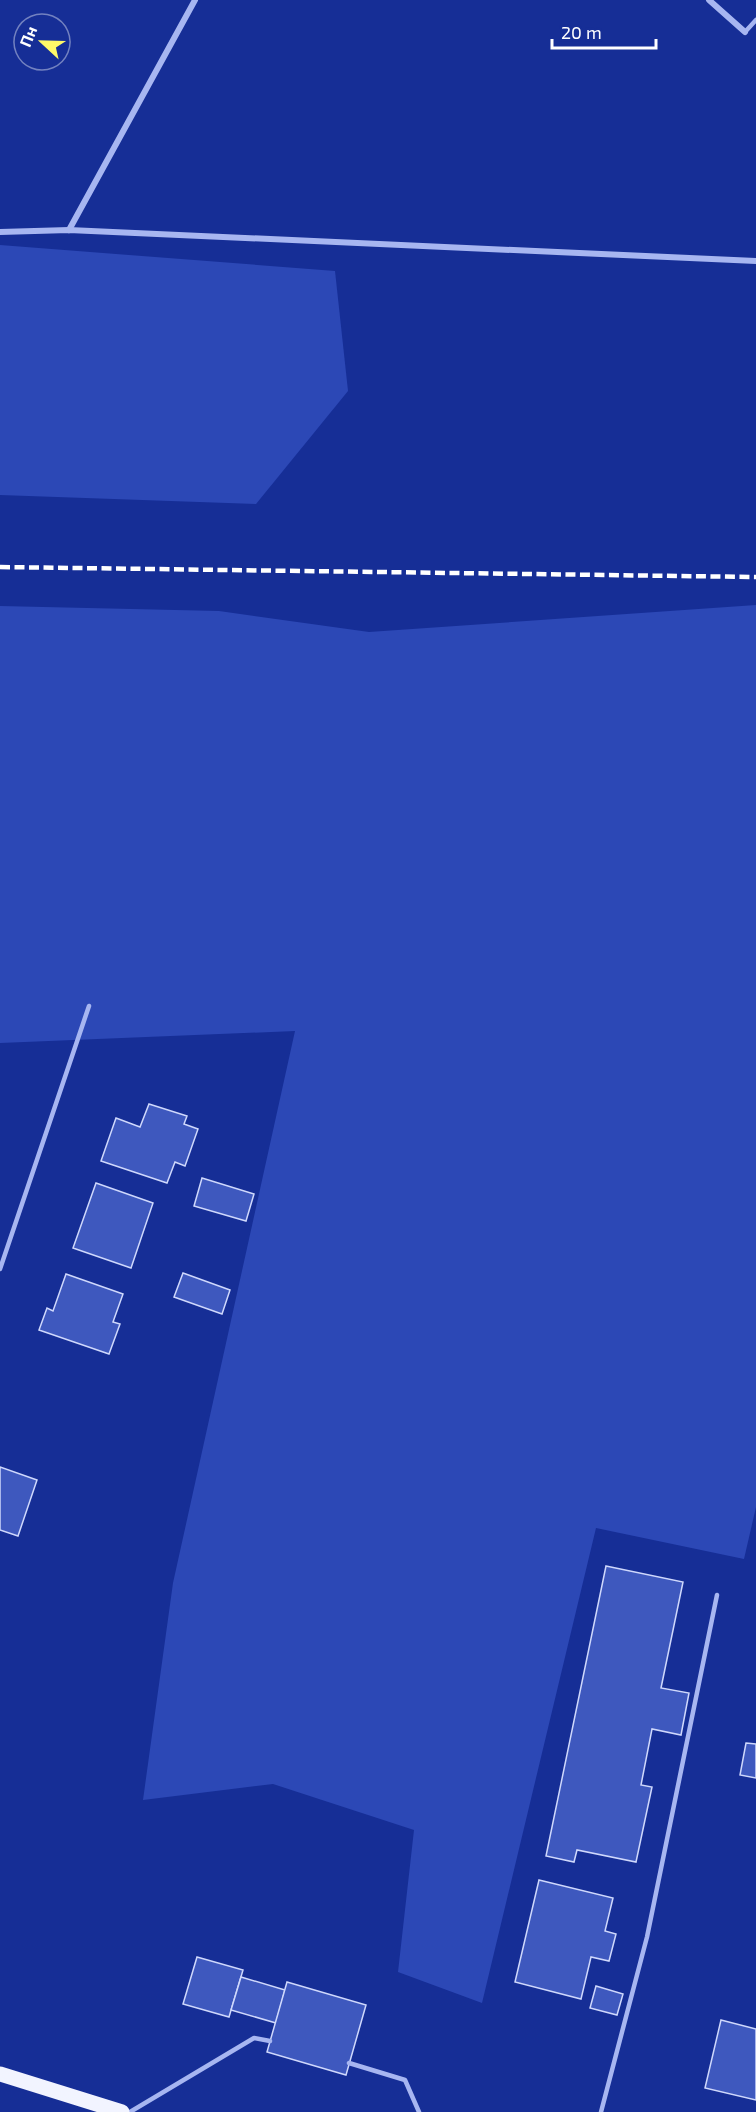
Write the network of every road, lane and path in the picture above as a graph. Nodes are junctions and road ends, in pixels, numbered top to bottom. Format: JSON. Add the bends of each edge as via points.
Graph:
{"nodes":[{"id":1,"x":195,"y":0,"type":"edge"},
{"id":2,"x":709,"y":0,"type":"edge"},
{"id":3,"x":756,"y":20,"type":"edge"},
{"id":4,"x":745,"y":33,"type":"joint"},
{"id":5,"x":69,"y":230,"type":"junction"},
{"id":6,"x":0,"y":232,"type":"edge"},
{"id":7,"x":756,"y":261,"type":"edge"},
{"id":8,"x":89,"y":1006,"type":"dead end"},
{"id":9,"x":0,"y":1269,"type":"edge"},
{"id":10,"x":717,"y":1595,"type":"dead end"},
{"id":11,"x":270,"y":2041,"type":"dead end"},
{"id":12,"x":349,"y":2063,"type":"dead end"},
{"id":13,"x":0,"y":2074,"type":"edge"},
{"id":14,"x":122,"y":2112,"type":"edge"},
{"id":15,"x":130,"y":2112,"type":"edge"},
{"id":16,"x":419,"y":2112,"type":"edge"},
{"id":17,"x":601,"y":2112,"type":"edge"}],
"edges":[{"from":1,"to":5,"type":"street"},
{"from":2,"to":4,"type":"street"},
{"from":3,"to":4,"type":"lane"},
{"from":5,"to":6,"type":"street"},
{"from":5,"to":7,"type":"street"},
{"from":8,"to":9,"type":"lane"},
{"from":10,"to":17,"type":"lane","via":[[647,1936]]},
{"from":11,"to":15,"type":"lane","via":[[254,2038]]},
{"from":12,"to":16,"type":"lane","via":[[405,2080]]},
{"from":13,"to":14,"type":"main road"}]}
